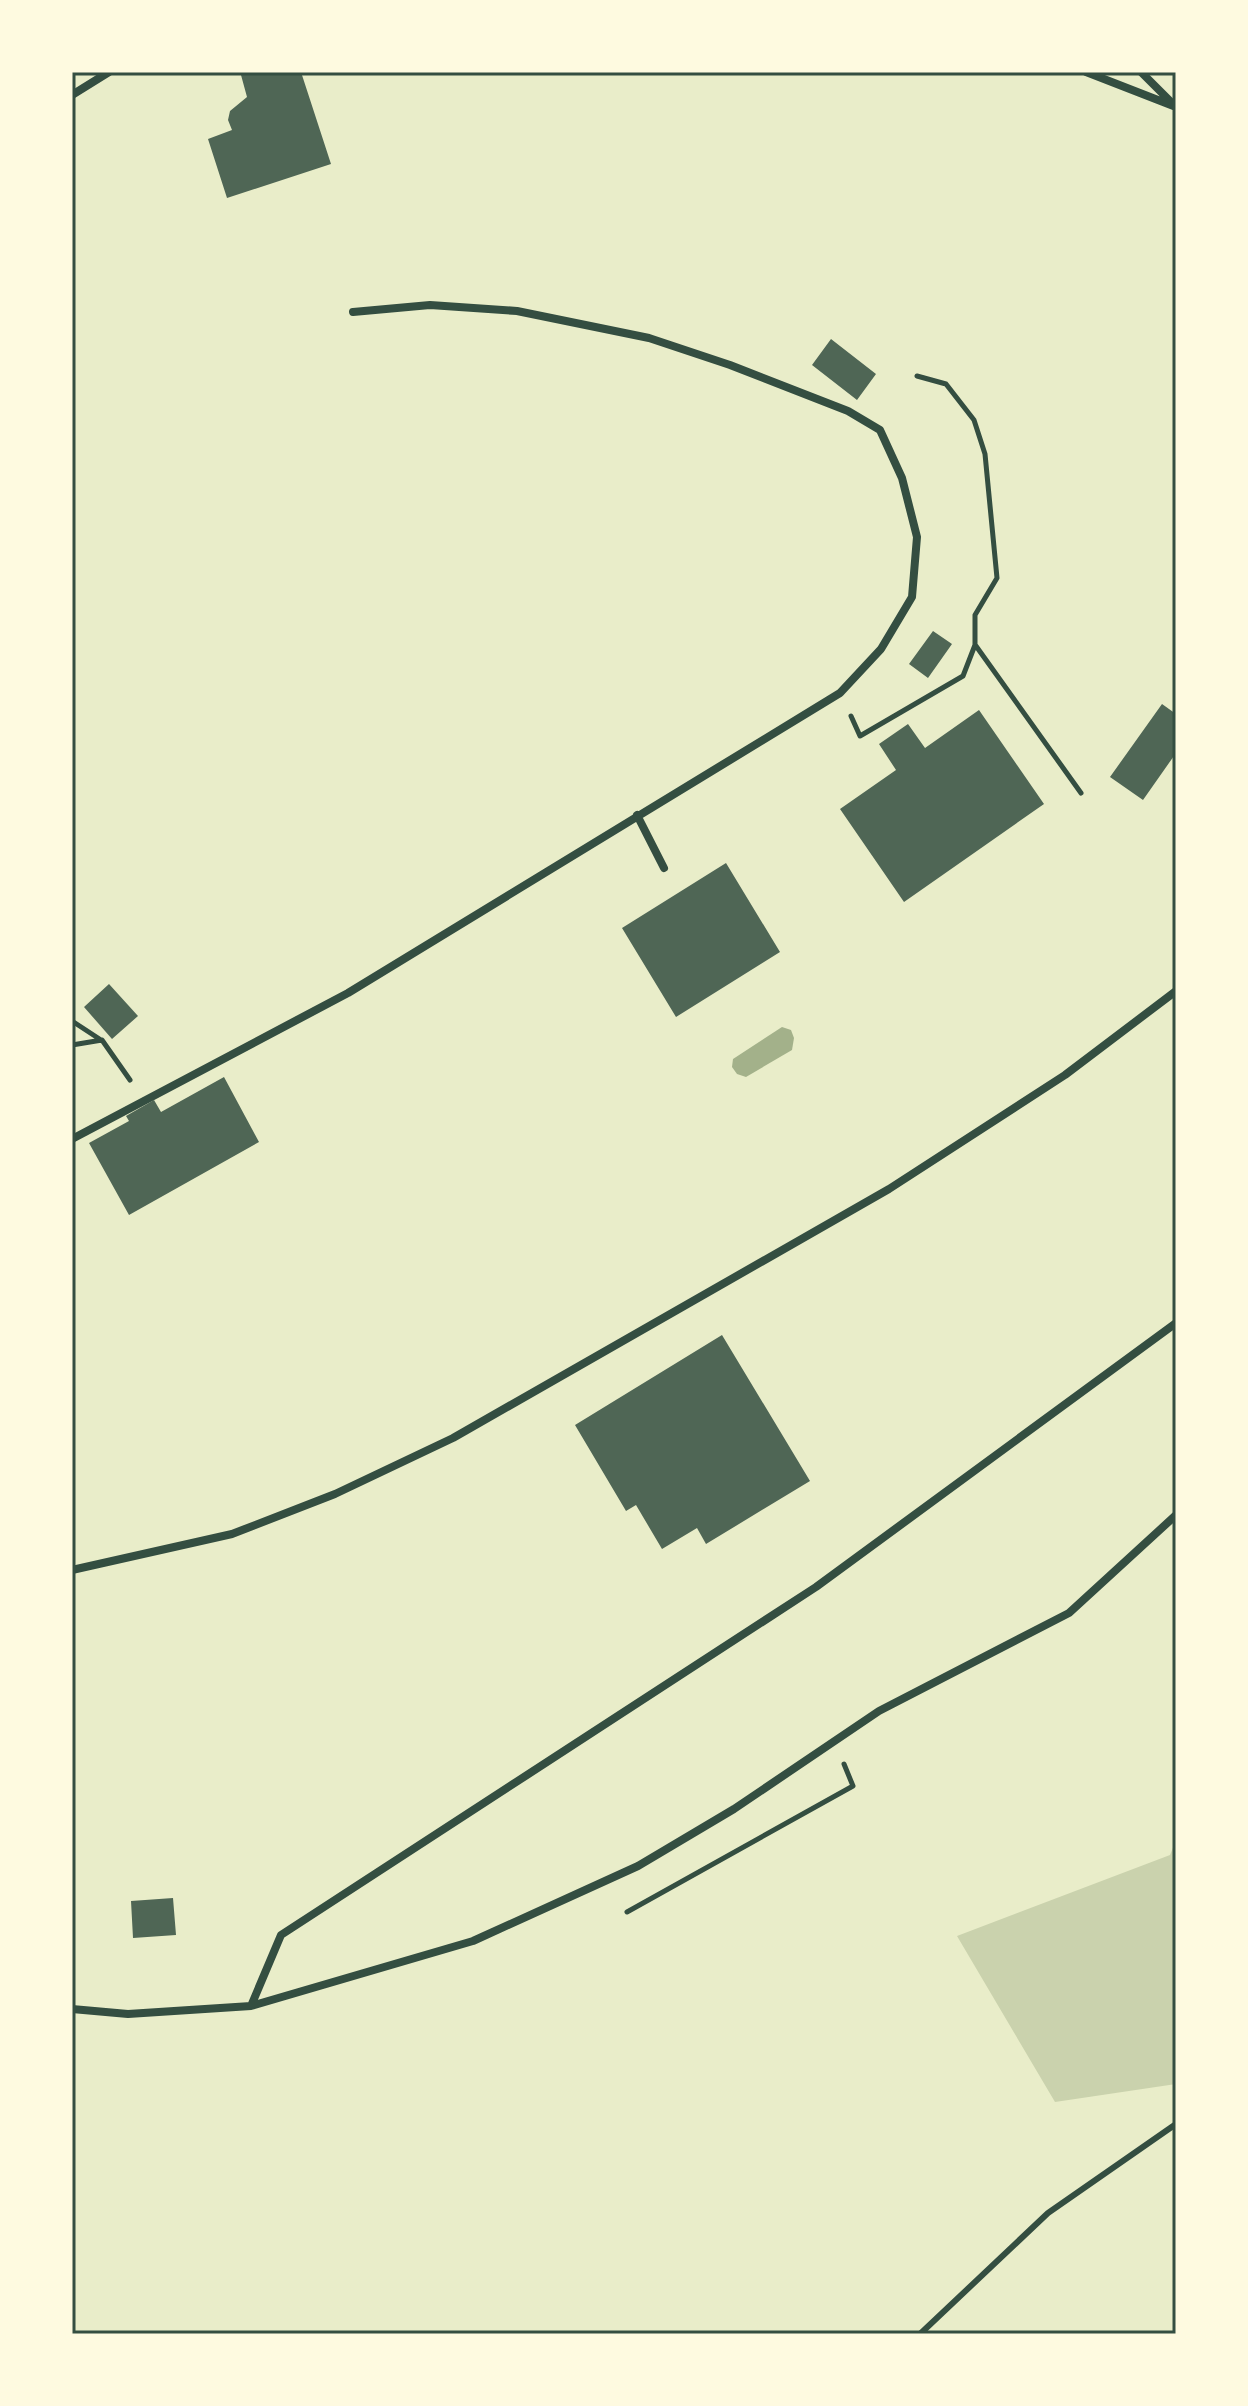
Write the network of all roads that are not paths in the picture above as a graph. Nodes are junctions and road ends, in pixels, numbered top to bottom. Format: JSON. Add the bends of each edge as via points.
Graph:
{"nodes":[{"id":1,"x":109,"y":72,"type":"edge"},
{"id":2,"x":1086,"y":72,"type":"edge"},
{"id":3,"x":1141,"y":72,"type":"edge"},
{"id":4,"x":72,"y":95,"type":"edge"},
{"id":5,"x":353,"y":312,"type":"dead end"},
{"id":6,"x":637,"y":815,"type":"junction"},
{"id":7,"x":664,"y":868,"type":"dead end"},
{"id":8,"x":1176,"y":991,"type":"edge"},
{"id":9,"x":72,"y":1139,"type":"edge"},
{"id":10,"x":1176,"y":1323,"type":"edge"},
{"id":11,"x":1176,"y":1515,"type":"edge"},
{"id":12,"x":72,"y":1570,"type":"edge"},
{"id":13,"x":251,"y":2006,"type":"junction"},
{"id":14,"x":72,"y":2009,"type":"edge"},
{"id":15,"x":1176,"y":2124,"type":"edge"},
{"id":16,"x":920,"y":2334,"type":"edge"}],
"edges":[{"from":1,"to":4,"type":"street"},
{"from":2,"to":3,"type":"street","via":[[1176,107]]},
{"from":5,"to":6,"type":"street","via":[[430,305],[517,311],[649,338],[848,411],[880,430],[902,478],[917,537],[912,597],[881,649],[840,693]]},
{"from":6,"to":7,"type":"street"},
{"from":6,"to":9,"type":"street","via":[[348,993]]},
{"from":8,"to":12,"type":"street","via":[[1065,1075],[889,1189],[453,1438],[335,1494],[232,1534]]},
{"from":10,"to":13,"type":"street","via":[[816,1587],[281,1935]]},
{"from":11,"to":13,"type":"street","via":[[1069,1613],[879,1711],[638,1866],[473,1941]]},
{"from":13,"to":14,"type":"street","via":[[128,2014]]},
{"from":15,"to":16,"type":"lane","via":[[1048,2213]]}]}
